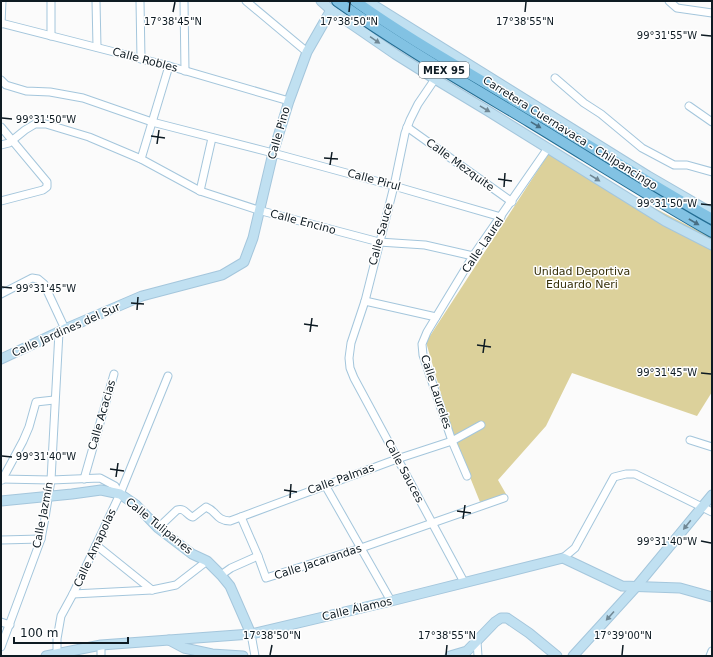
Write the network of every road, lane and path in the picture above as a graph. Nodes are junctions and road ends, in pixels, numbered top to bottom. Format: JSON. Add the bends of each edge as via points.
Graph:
{"nodes":[{"id":1,"x":2,"y":1,"type":"edge"},
{"id":2,"x":51,"y":1,"type":"edge"},
{"id":3,"x":96,"y":1,"type":"edge"},
{"id":4,"x":140,"y":1,"type":"edge"},
{"id":5,"x":184,"y":1,"type":"edge"},
{"id":6,"x":246,"y":1,"type":"edge"},
{"id":7,"x":321,"y":1,"type":"edge"},
{"id":8,"x":337,"y":1,"type":"edge"},
{"id":9,"x":355,"y":1,"type":"edge"},
{"id":10,"x":367,"y":1,"type":"edge"},
{"id":11,"x":670,"y":1,"type":"edge"},
{"id":12,"x":331,"y":10,"type":"junction"},
{"id":13,"x":712,"y":13,"type":"edge"},
{"id":14,"x":1,"y":23,"type":"edge"},
{"id":15,"x":51,"y":36,"type":"junction"},
{"id":16,"x":97,"y":47,"type":"junction"},
{"id":17,"x":306,"y":52,"type":"junction"},
{"id":18,"x":141,"y":58,"type":"junction"},
{"id":19,"x":169,"y":66,"type":"junction"},
{"id":20,"x":185,"y":71,"type":"junction"},
{"id":21,"x":554,"y":78,"type":"dead end"},
{"id":22,"x":435,"y":79,"type":"junction"},
{"id":23,"x":1,"y":80,"type":"edge"},
{"id":24,"x":289,"y":100,"type":"junction"},
{"id":25,"x":689,"y":106,"type":"dead end"},
{"id":26,"x":152,"y":122,"type":"junction"},
{"id":27,"x":712,"y":122,"type":"edge"},
{"id":28,"x":1,"y":127,"type":"edge"},
{"id":29,"x":407,"y":127,"type":"junction"},
{"id":30,"x":212,"y":138,"type":"junction"},
{"id":31,"x":11,"y":142,"type":"junction"},
{"id":32,"x":1,"y":145,"type":"edge"},
{"id":33,"x":548,"y":148,"type":"junction"},
{"id":34,"x":273,"y":153,"type":"junction"},
{"id":35,"x":141,"y":159,"type":"junction"},
{"id":36,"x":712,"y":172,"type":"edge"},
{"id":37,"x":394,"y":186,"type":"junction"},
{"id":38,"x":200,"y":191,"type":"junction"},
{"id":39,"x":1,"y":201,"type":"edge"},
{"id":40,"x":512,"y":202,"type":"junction"},
{"id":41,"x":258,"y":210,"type":"junction"},
{"id":42,"x":712,"y":213,"type":"edge"},
{"id":43,"x":501,"y":217,"type":"junction"},
{"id":44,"x":712,"y":220,"type":"edge"},
{"id":45,"x":712,"y":232,"type":"edge"},
{"id":46,"x":379,"y":242,"type":"junction"},
{"id":47,"x":712,"y":245,"type":"edge"},
{"id":48,"x":473,"y":256,"type":"junction"},
{"id":49,"x":244,"y":262,"type":"joint"},
{"id":50,"x":1,"y":294,"type":"edge"},
{"id":51,"x":365,"y":301,"type":"junction"},
{"id":52,"x":436,"y":317,"type":"junction"},
{"id":53,"x":62,"y":331,"type":"junction"},
{"id":54,"x":422,"y":344,"type":"joint"},
{"id":55,"x":349,"y":358,"type":"joint"},
{"id":56,"x":1,"y":359,"type":"edge"},
{"id":57,"x":114,"y":374,"type":"dead end"},
{"id":58,"x":168,"y":376,"type":"dead end"},
{"id":59,"x":54,"y":400,"type":"junction"},
{"id":60,"x":481,"y":425,"type":"dead end"},
{"id":61,"x":690,"y":440,"type":"dead end"},
{"id":62,"x":452,"y":441,"type":"junction"},
{"id":63,"x":712,"y":447,"type":"edge"},
{"id":64,"x":397,"y":458,"type":"junction"},
{"id":65,"x":468,"y":476,"type":"dead end"},
{"id":66,"x":2,"y":479,"type":"edge"},
{"id":67,"x":84,"y":479,"type":"junction"},
{"id":68,"x":51,"y":480,"type":"junction"},
{"id":69,"x":325,"y":485,"type":"junction"},
{"id":70,"x":120,"y":494,"type":"junction"},
{"id":71,"x":712,"y":496,"type":"edge"},
{"id":72,"x":47,"y":497,"type":"junction"},
{"id":73,"x":504,"y":498,"type":"dead end"},
{"id":74,"x":1,"y":501,"type":"edge"},
{"id":75,"x":702,"y":508,"type":"junction"},
{"id":76,"x":712,"y":512,"type":"edge"},
{"id":77,"x":241,"y":517,"type":"junction"},
{"id":78,"x":432,"y":523,"type":"junction"},
{"id":79,"x":158,"y":528,"type":"junction"},
{"id":80,"x":41,"y":539,"type":"junction"},
{"id":81,"x":1,"y":540,"type":"edge"},
{"id":82,"x":96,"y":545,"type":"junction"},
{"id":83,"x":361,"y":548,"type":"junction"},
{"id":84,"x":258,"y":556,"type":"junction"},
{"id":85,"x":563,"y":558,"type":"junction"},
{"id":86,"x":207,"y":561,"type":"junction"},
{"id":87,"x":221,"y":575,"type":"junction"},
{"id":88,"x":464,"y":582,"type":"junction"},
{"id":89,"x":636,"y":587,"type":"junction"},
{"id":90,"x":152,"y":590,"type":"junction"},
{"id":91,"x":73,"y":594,"type":"junction"},
{"id":92,"x":712,"y":597,"type":"edge"},
{"id":93,"x":391,"y":602,"type":"junction"},
{"id":94,"x":1,"y":622,"type":"edge"},
{"id":95,"x":10,"y":624,"type":"junction"},
{"id":96,"x":251,"y":634,"type":"junction"},
{"id":97,"x":170,"y":640,"type":"junction"},
{"id":98,"x":477,"y":642,"type":"junction"},
{"id":99,"x":101,"y":645,"type":"junction"},
{"id":100,"x":1,"y":647,"type":"edge"},
{"id":101,"x":712,"y":651,"type":"edge"},
{"id":102,"x":57,"y":654,"type":"junction"},
{"id":103,"x":46,"y":656,"type":"edge"},
{"id":104,"x":101,"y":656,"type":"edge"},
{"id":105,"x":243,"y":656,"type":"edge"},
{"id":106,"x":255,"y":656,"type":"edge"},
{"id":107,"x":450,"y":656,"type":"edge"},
{"id":108,"x":478,"y":656,"type":"edge"},
{"id":109,"x":557,"y":656,"type":"edge"},
{"id":110,"x":574,"y":656,"type":"edge"},
{"id":111,"x":710,"y":656,"type":"edge"}],
"edges":[{"from":1,"to":14,"type":"street"},
{"from":2,"to":15,"type":"street"},
{"from":3,"to":16,"type":"street"},
{"from":4,"to":18,"type":"street"},
{"from":5,"to":20,"type":"street"},
{"from":6,"to":17,"type":"street"},
{"from":7,"to":12,"type":"street"},
{"from":8,"to":45,"type":"main road","name":"Carretera Cuernavaca - Chilpancingo","number":"MEX 95","one_way":true,"via":[[376,29]]},
{"from":9,"to":44,"type":"main road","name":"Carretera Cuernavaca - Chilpancingo","number":"MEX 95","via":[[383,21]]},
{"from":10,"to":42,"type":"street"},
{"from":11,"to":13,"type":"street","via":[[677,8]]},
{"from":12,"to":17,"type":"street","name":"Calle Pino"},
{"from":12,"to":22,"type":"street","one_way":true},
{"from":14,"to":15,"type":"street","name":"Calle Robles"},
{"from":15,"to":16,"type":"street","name":"Calle Robles"},
{"from":16,"to":18,"type":"street","name":"Calle Robles"},
{"from":17,"to":24,"type":"street","name":"Calle Pino"},
{"from":18,"to":19,"type":"street","name":"Calle Robles"},
{"from":19,"to":20,"type":"street","name":"Calle Robles"},
{"from":19,"to":26,"type":"street"},
{"from":20,"to":24,"type":"street","name":"Calle Robles"},
{"from":21,"to":36,"type":"street","via":[[642,148],[674,165],[687,165]]},
{"from":22,"to":29,"type":"street","name":"Calle Sauce","via":[[418,104]]},
{"from":22,"to":33,"type":"street","one_way":true},
{"from":23,"to":26,"type":"street","name":"Calle Pirul","via":[[6,85],[26,91],[84,98]]},
{"from":24,"to":34,"type":"street","name":"Calle Pino"},
{"from":25,"to":27,"type":"street"},
{"from":26,"to":30,"type":"street","name":"Calle Pirul"},
{"from":26,"to":35,"type":"street"},
{"from":28,"to":31,"type":"street"},
{"from":29,"to":37,"type":"street","name":"Calle Sauce"},
{"from":29,"to":40,"type":"street","name":"Calle Mezquite"},
{"from":30,"to":34,"type":"street","name":"Calle Pirul"},
{"from":30,"to":38,"type":"street"},
{"from":31,"to":32,"type":"street"},
{"from":31,"to":35,"type":"street","name":"Calle Encino","via":[[35,124],[46,124],[89,137]]},
{"from":31,"to":39,"type":"street","via":[[47,182],[47,187]]},
{"from":33,"to":40,"type":"street","name":"Calle Laurel"},
{"from":33,"to":47,"type":"street","one_way":true,"via":[[665,222]]},
{"from":34,"to":37,"type":"street","name":"Calle Pirul"},
{"from":34,"to":41,"type":"street","name":"Calle Pino"},
{"from":35,"to":38,"type":"street","name":"Calle Encino"},
{"from":37,"to":43,"type":"street","name":"Calle Pirul"},
{"from":37,"to":46,"type":"street","name":"Calle Sauce"},
{"from":38,"to":41,"type":"street","name":"Calle Encino"},
{"from":40,"to":43,"type":"street","name":"Calle Laurel"},
{"from":41,"to":46,"type":"street","name":"Calle Encino"},
{"from":41,"to":49,"type":"street","name":"Calle Pino","via":[[253,238]]},
{"from":43,"to":48,"type":"street","name":"Calle Laurel"},
{"from":46,"to":48,"type":"street","name":"Calle Encino","via":[[425,245]]},
{"from":46,"to":51,"type":"street","name":"Calle Sauce"},
{"from":48,"to":52,"type":"street","name":"Calle Laurel"},
{"from":49,"to":53,"type":"street","name":"Calle Jardines del Sur","via":[[222,275],[142,296]]},
{"from":50,"to":53,"type":"street","via":[[32,278],[38,279],[44,284]]},
{"from":51,"to":52,"type":"street"},
{"from":51,"to":55,"type":"street","name":"Calle Sauce","via":[[351,343]]},
{"from":52,"to":54,"type":"street","name":"Calle Laurel"},
{"from":53,"to":56,"type":"street","name":"Calle Jardines del Sur"},
{"from":53,"to":59,"type":"street","name":"Calle Jazmín"},
{"from":54,"to":62,"type":"street","name":"Calle Laureles","via":[[422,355]]},
{"from":55,"to":64,"type":"street","name":"Calle Sauces","via":[[354,378]]},
{"from":57,"to":67,"type":"street","name":"Calle Acacias"},
{"from":58,"to":70,"type":"street","name":"Calle Amapolas"},
{"from":59,"to":66,"type":"street","via":[[36,402],[23,441]]},
{"from":59,"to":68,"type":"street","name":"Calle Jazmín"},
{"from":60,"to":62,"type":"street","name":"Calle Palmas"},
{"from":61,"to":63,"type":"street"},
{"from":62,"to":64,"type":"street","name":"Calle Palmas"},
{"from":62,"to":65,"type":"street","name":"Calle Laureles"},
{"from":64,"to":69,"type":"street","name":"Calle Palmas"},
{"from":64,"to":78,"type":"street","name":"Calle Sauces"},
{"from":66,"to":68,"type":"street"},
{"from":67,"to":68,"type":"street"},
{"from":67,"to":70,"type":"street","via":[[100,478],[115,486]]},
{"from":68,"to":72,"type":"street","name":"Calle Jazmín"},
{"from":69,"to":77,"type":"street","name":"Calle Palmas"},
{"from":69,"to":83,"type":"street"},
{"from":70,"to":72,"type":"street","name":"Calle Tulipanes","via":[[101,490]]},
{"from":70,"to":79,"type":"street","name":"Calle Tulipanes"},
{"from":70,"to":82,"type":"street","name":"Calle Amapolas"},
{"from":71,"to":75,"type":"street"},
{"from":72,"to":74,"type":"street","name":"Calle Tulipanes"},
{"from":72,"to":80,"type":"street","name":"Calle Jazmín"},
{"from":73,"to":78,"type":"street","name":"Calle Jacarandas"},
{"from":75,"to":76,"type":"street"},
{"from":75,"to":85,"type":"street","via":[[635,474],[614,477],[574,548]]},
{"from":75,"to":89,"type":"street","one_way":true},
{"from":77,"to":79,"type":"street","name":"Calle Palmas","via":[[230,521],[222,520],[206,507],[190,516],[180,509]]},
{"from":77,"to":84,"type":"street"},
{"from":78,"to":83,"type":"street","name":"Calle Jacarandas"},
{"from":78,"to":88,"type":"street","name":"Calle Sauces"},
{"from":79,"to":86,"type":"street","name":"Calle Tulipanes","via":[[192,554]]},
{"from":80,"to":81,"type":"street"},
{"from":80,"to":95,"type":"street","name":"Calle Jazmín"},
{"from":82,"to":90,"type":"street"},
{"from":82,"to":91,"type":"street","name":"Calle Amapolas"},
{"from":83,"to":84,"type":"street","name":"Calle Jacarandas","via":[[266,578]]},
{"from":83,"to":93,"type":"street"},
{"from":84,"to":87,"type":"street"},
{"from":85,"to":88,"type":"street","name":"Calle Álamos"},
{"from":85,"to":89,"type":"street","via":[[622,586]]},
{"from":86,"to":87,"type":"street","name":"Calle Tulipanes"},
{"from":86,"to":90,"type":"street","via":[[176,585]]},
{"from":87,"to":96,"type":"street","name":"Calle Tulipanes","via":[[230,586]]},
{"from":88,"to":93,"type":"street","name":"Calle Álamos"},
{"from":89,"to":92,"type":"street","via":[[680,588]]},
{"from":89,"to":110,"type":"street","one_way":true},
{"from":90,"to":91,"type":"street"},
{"from":91,"to":102,"type":"street","name":"Calle Amapolas","via":[[61,616]]},
{"from":93,"to":96,"type":"street","name":"Calle Álamos"},
{"from":94,"to":95,"type":"street"},
{"from":95,"to":100,"type":"street","name":"Calle Jazmín"},
{"from":96,"to":97,"type":"street","name":"Calle Álamos"},
{"from":96,"to":106,"type":"street"},
{"from":97,"to":99,"type":"street","name":"Calle Álamos"},
{"from":97,"to":105,"type":"street","via":[[184,648],[212,654]]},
{"from":98,"to":107,"type":"street","via":[[467,652]]},
{"from":98,"to":108,"type":"street"},
{"from":98,"to":109,"type":"street","via":[[495,622],[506,618]]},
{"from":99,"to":102,"type":"street","name":"Calle Álamos"},
{"from":99,"to":104,"type":"street"},
{"from":101,"to":111,"type":"street"},
{"from":102,"to":103,"type":"street","name":"Calle Álamos"}]}
